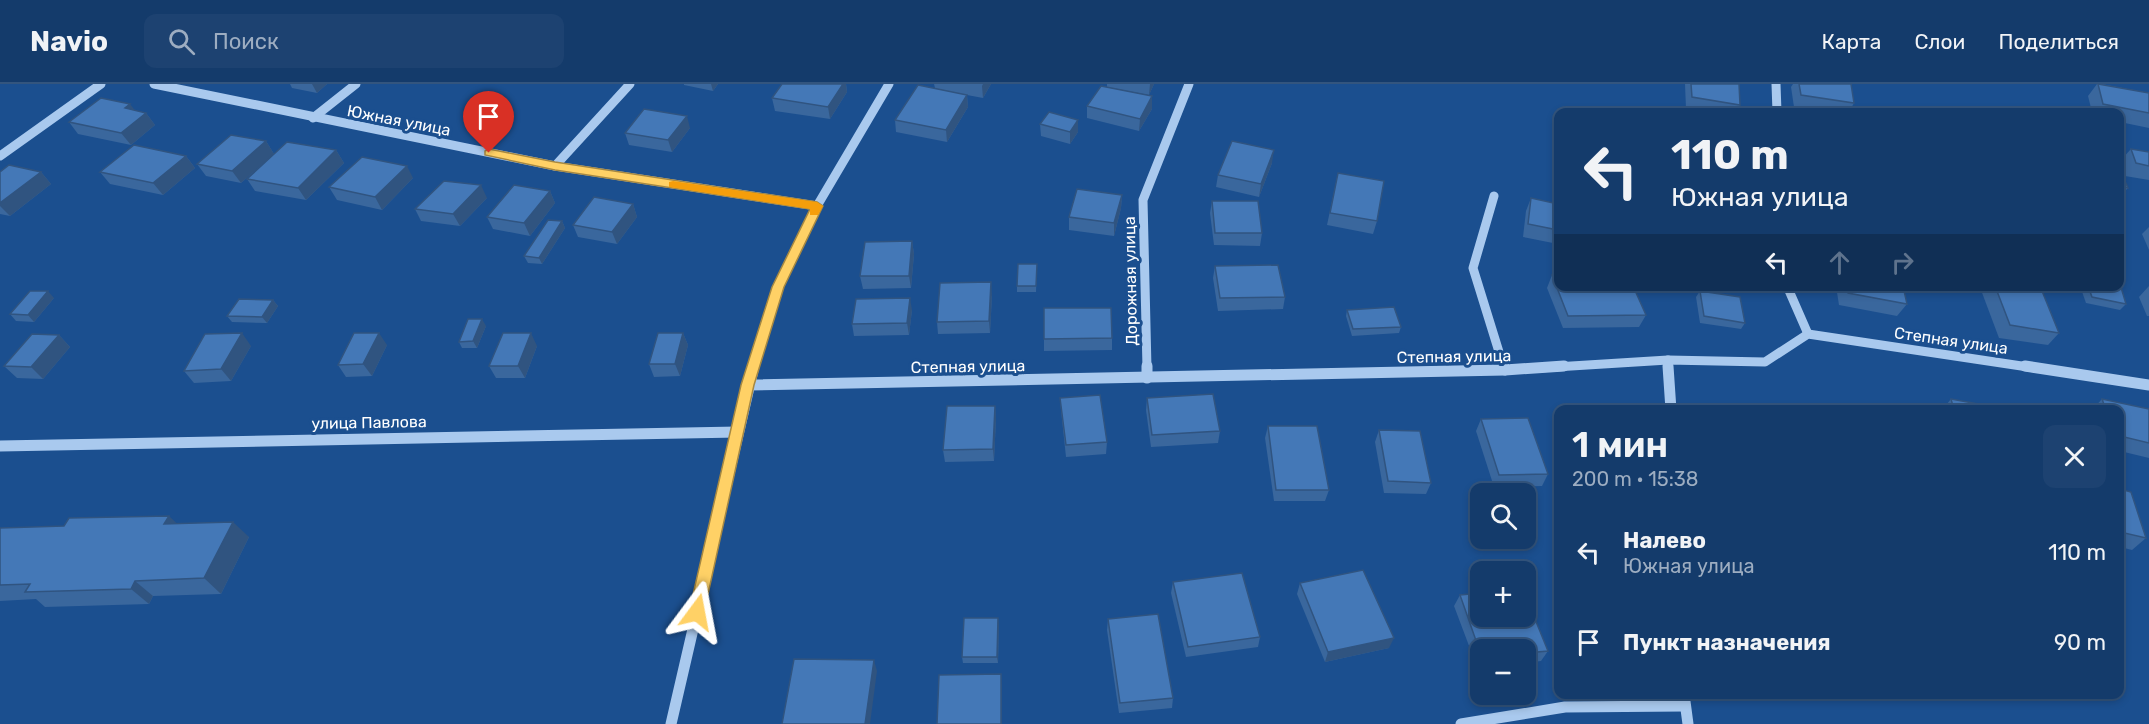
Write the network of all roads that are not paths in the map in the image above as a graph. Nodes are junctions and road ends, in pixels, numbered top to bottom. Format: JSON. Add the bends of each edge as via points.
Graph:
{"nodes":[{"id":1,"x":101,"y":84,"type":"edge"},
{"id":2,"x":154,"y":84,"type":"edge"},
{"id":3,"x":356,"y":84,"type":"edge"},
{"id":4,"x":630,"y":84,"type":"edge"},
{"id":5,"x":890,"y":84,"type":"edge"},
{"id":6,"x":1189,"y":84,"type":"edge"},
{"id":7,"x":1776,"y":84,"type":"edge"},
{"id":8,"x":1777,"y":108,"type":"edge"},
{"id":9,"x":313,"y":118,"type":"junction"},
{"id":10,"x":0,"y":156,"type":"edge"},
{"id":11,"x":555,"y":166,"type":"junction"},
{"id":12,"x":1494,"y":196,"type":"dead end"},
{"id":13,"x":817,"y":206,"type":"junction"},
{"id":14,"x":1789,"y":291,"type":"edge"},
{"id":15,"x":1808,"y":334,"type":"junction"},
{"id":16,"x":1668,"y":360,"type":"junction"},
{"id":17,"x":1505,"y":370,"type":"junction"},
{"id":18,"x":1147,"y":378,"type":"junction"},
{"id":19,"x":748,"y":385,"type":"junction"},
{"id":20,"x":2149,"y":385,"type":"edge"},
{"id":21,"x":1671,"y":405,"type":"edge"},
{"id":22,"x":738,"y":432,"type":"junction"},
{"id":23,"x":0,"y":446,"type":"edge"},
{"id":24,"x":1684,"y":700,"type":"edge"},
{"id":25,"x":671,"y":724,"type":"edge"},
{"id":26,"x":1461,"y":724,"type":"edge"},
{"id":27,"x":1688,"y":724,"type":"edge"}],
"edges":[{"from":1,"to":10,"type":"street"},
{"from":2,"to":9,"type":"street","name":"Южная улица"},
{"from":3,"to":9,"type":"street"},
{"from":4,"to":11,"type":"street"},
{"from":5,"to":13,"type":"street"},
{"from":6,"to":18,"type":"street","name":"Дорожная улица","via":[[1143,200]]},
{"from":7,"to":8,"type":"street"},
{"from":9,"to":11,"type":"street","name":"Южная улица"},
{"from":11,"to":13,"type":"street","name":"Южная улица"},
{"from":12,"to":17,"type":"street","via":[[1473,268]]},
{"from":13,"to":19,"type":"street","via":[[778,287]]},
{"from":14,"to":15,"type":"street"},
{"from":15,"to":16,"type":"street","name":"Степная улица","via":[[1765,362]]},
{"from":15,"to":20,"type":"street","name":"Степная улица"},
{"from":16,"to":17,"type":"street","name":"Степная улица"},
{"from":16,"to":21,"type":"street"},
{"from":17,"to":18,"type":"street","name":"Степная улица"},
{"from":18,"to":19,"type":"street","name":"Степная улица"},
{"from":19,"to":22,"type":"street"},
{"from":22,"to":23,"type":"street","name":"улица Павлова"},
{"from":22,"to":25,"type":"street"},
{"from":24,"to":26,"type":"street","via":[[1565,706]]},
{"from":24,"to":27,"type":"street"}]}
